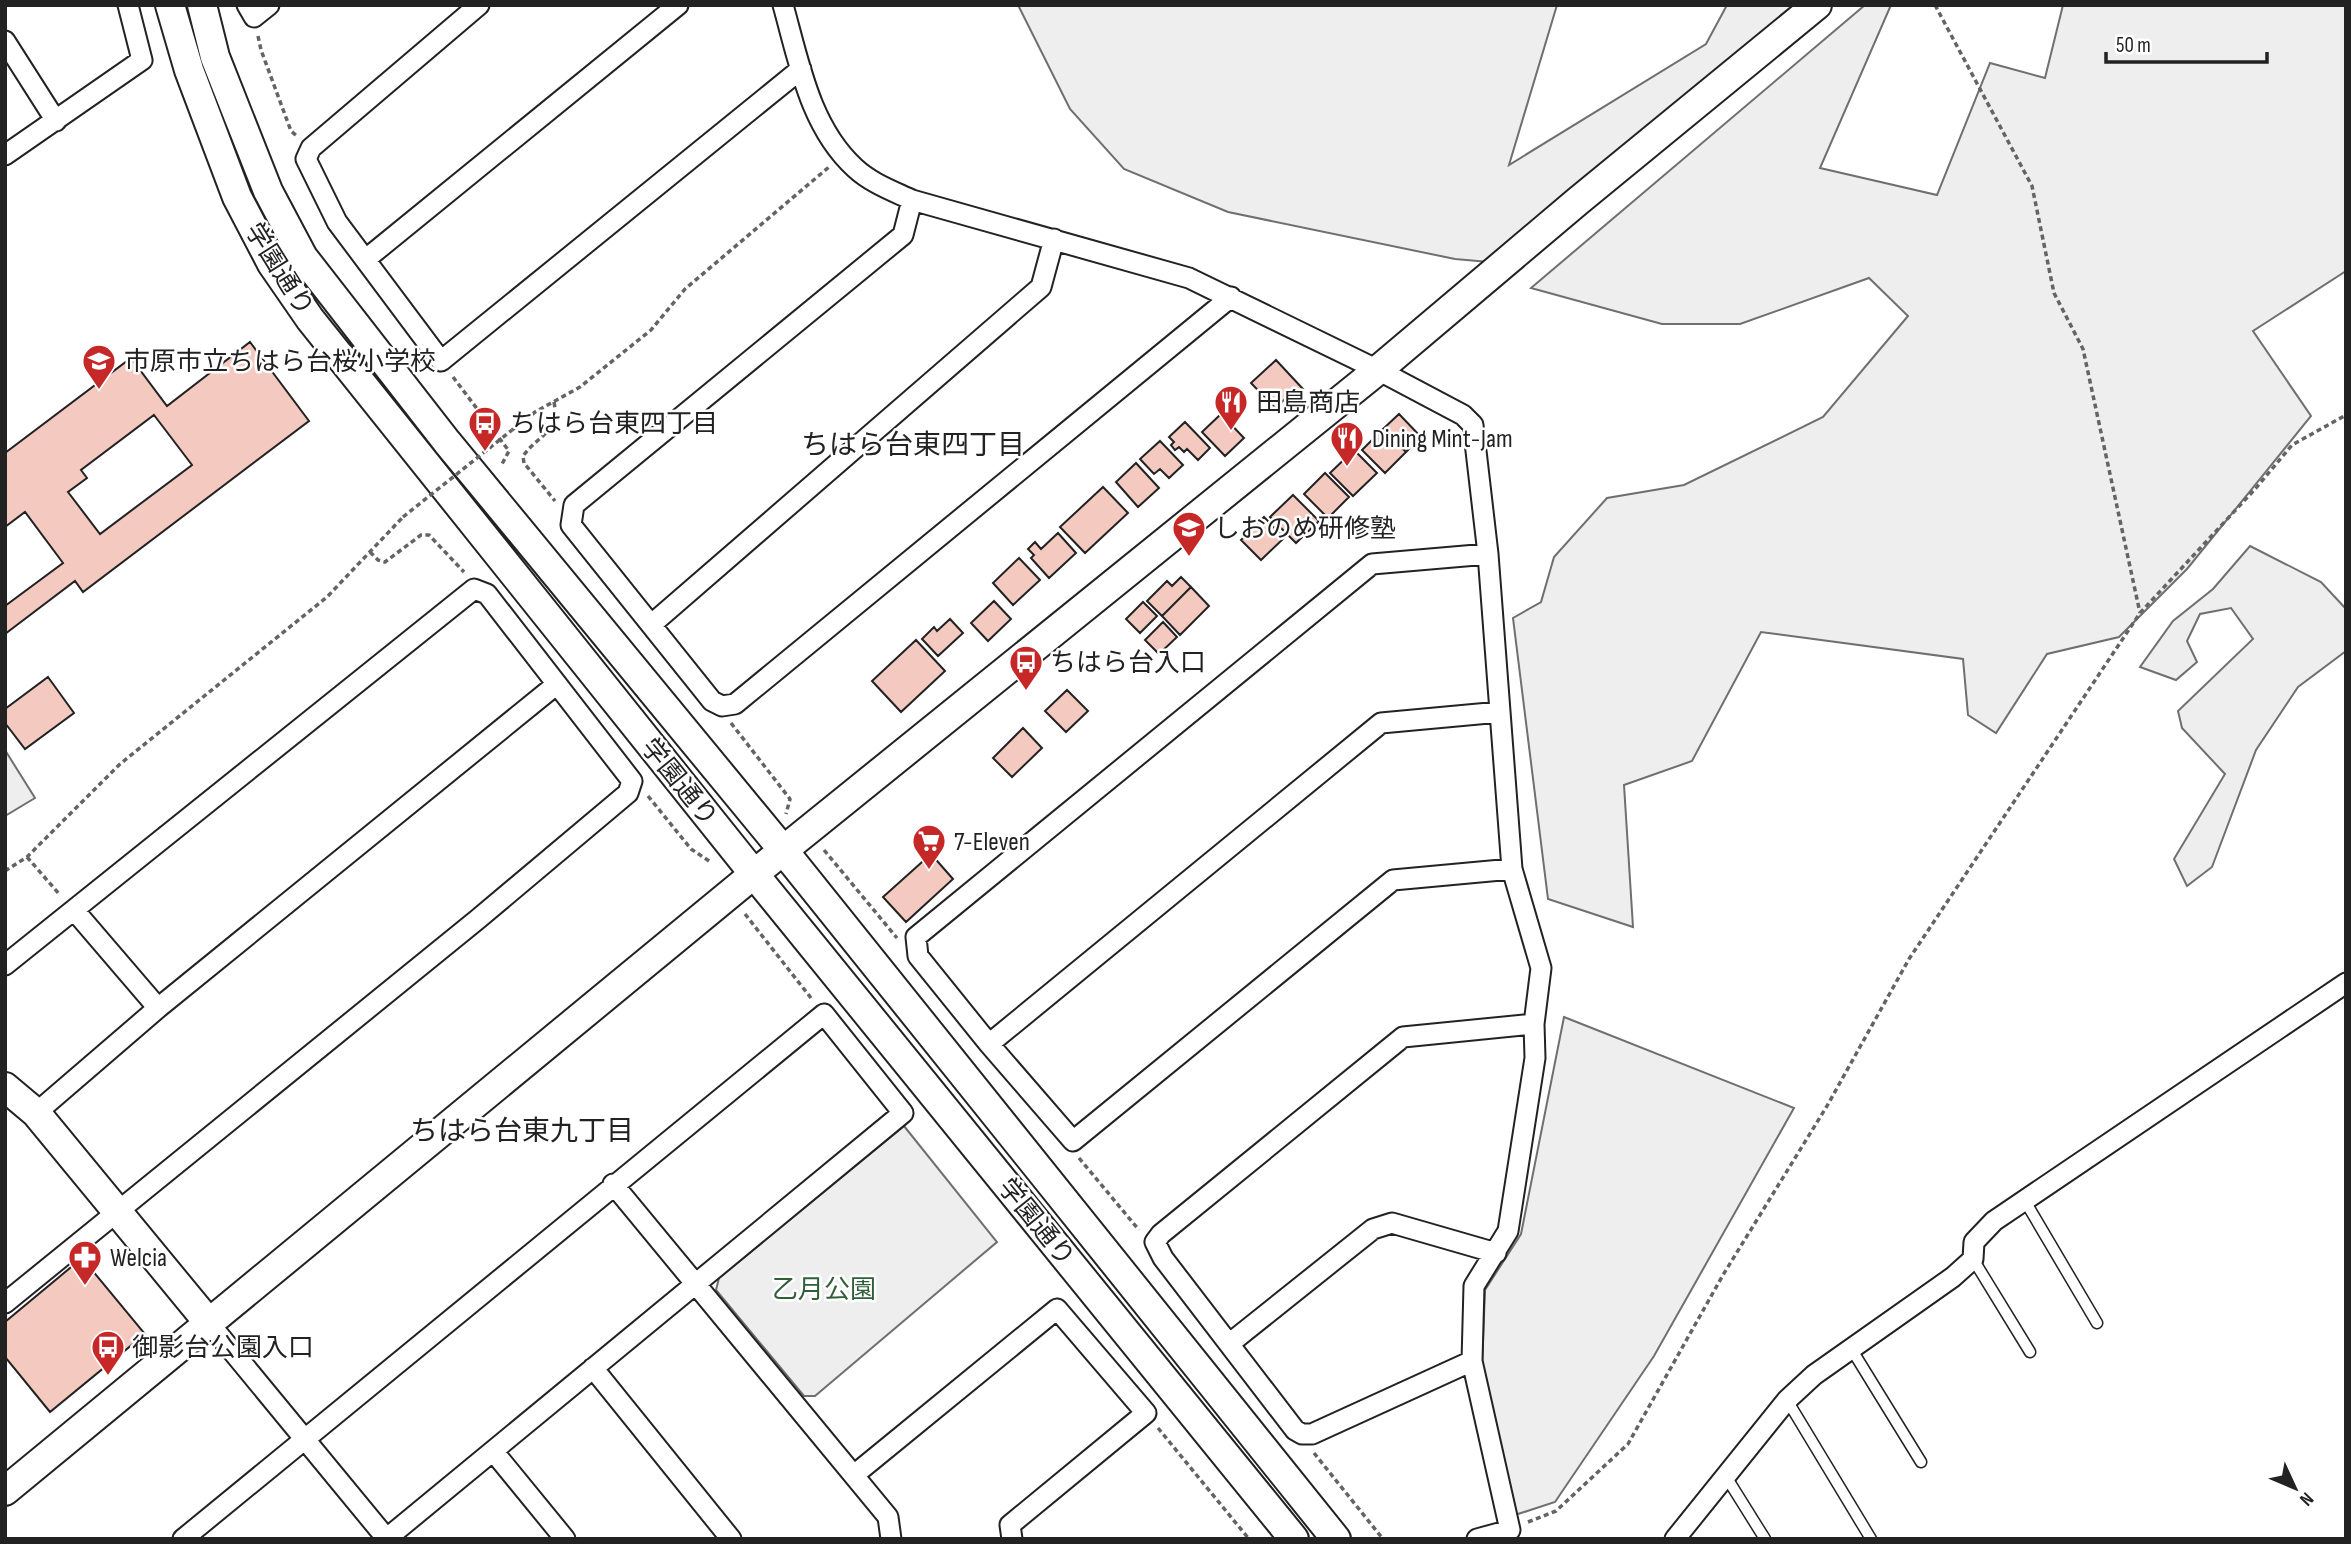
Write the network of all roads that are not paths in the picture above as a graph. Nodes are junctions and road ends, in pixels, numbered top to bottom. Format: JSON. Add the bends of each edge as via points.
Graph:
{"nodes":[{"id":1,"x":128,"y":5,"type":"edge"},
{"id":2,"x":170,"y":5,"type":"edge"},
{"id":3,"x":202,"y":5,"type":"edge"},
{"id":4,"x":480,"y":5,"type":"edge"},
{"id":5,"x":678,"y":5,"type":"edge"},
{"id":6,"x":783,"y":5,"type":"edge"},
{"id":7,"x":1817,"y":5,"type":"edge"},
{"id":8,"x":5,"y":41,"type":"edge"},
{"id":9,"x":801,"y":69,"type":"junction"},
{"id":10,"x":56,"y":121,"type":"junction"},
{"id":11,"x":5,"y":155,"type":"edge"},
{"id":12,"x":912,"y":200,"type":"junction"},
{"id":13,"x":1054,"y":239,"type":"junction"},
{"id":14,"x":366,"y":259,"type":"junction"},
{"id":15,"x":1231,"y":297,"type":"junction"},
{"id":16,"x":1378,"y":370,"type":"junction"},
{"id":17,"x":1488,"y":554,"type":"junction"},
{"id":18,"x":652,"y":624,"type":"junction"},
{"id":19,"x":557,"y":684,"type":"junction"},
{"id":20,"x":1500,"y":712,"type":"junction"},
{"id":21,"x":783,"y":850,"type":"junction"},
{"id":22,"x":1512,"y":869,"type":"junction"},
{"id":23,"x":754,"y":874,"type":"junction"},
{"id":24,"x":74,"y":910,"type":"junction"},
{"id":25,"x":5,"y":965,"type":"edge"},
{"id":26,"x":2346,"y":983,"type":"edge"},
{"id":27,"x":158,"y":1008,"type":"junction"},
{"id":28,"x":1534,"y":1024,"type":"junction"},
{"id":29,"x":989,"y":1045,"type":"junction"},
{"id":30,"x":5,"y":1087,"type":"edge"},
{"id":31,"x":36,"y":1113,"type":"junction"},
{"id":32,"x":613,"y":1184,"type":"junction"},
{"id":33,"x":2025,"y":1201,"type":"junction"},
{"id":34,"x":117,"y":1210,"type":"junction"},
{"id":35,"x":1496,"y":1253,"type":"junction"},
{"id":36,"x":1973,"y":1259,"type":"junction"},
{"id":37,"x":697,"y":1284,"type":"junction"},
{"id":38,"x":7,"y":1298,"type":"edge"},
{"id":39,"x":209,"y":1323,"type":"junction"},
{"id":40,"x":2097,"y":1323,"type":"dead end"},
{"id":41,"x":1228,"y":1344,"type":"junction"},
{"id":42,"x":1852,"y":1350,"type":"junction"},
{"id":43,"x":2030,"y":1352,"type":"dead end"},
{"id":44,"x":1472,"y":1361,"type":"junction"},
{"id":45,"x":593,"y":1368,"type":"junction"},
{"id":46,"x":1787,"y":1400,"type":"junction"},
{"id":47,"x":305,"y":1439,"type":"junction"},
{"id":48,"x":493,"y":1451,"type":"junction"},
{"id":49,"x":1921,"y":1462,"type":"dead end"},
{"id":50,"x":855,"y":1475,"type":"junction"},
{"id":51,"x":1725,"y":1475,"type":"junction"},
{"id":52,"x":5,"y":1491,"type":"edge"},
{"id":53,"x":183,"y":1539,"type":"edge"},
{"id":54,"x":387,"y":1539,"type":"edge"},
{"id":55,"x":565,"y":1539,"type":"edge"},
{"id":56,"x":732,"y":1539,"type":"edge"},
{"id":57,"x":891,"y":1539,"type":"edge"},
{"id":58,"x":1012,"y":1539,"type":"edge"},
{"id":59,"x":1294,"y":1539,"type":"edge"},
{"id":60,"x":1336,"y":1539,"type":"edge"},
{"id":61,"x":1477,"y":1539,"type":"edge"},
{"id":62,"x":1675,"y":1539,"type":"edge"},
{"id":63,"x":1765,"y":1539,"type":"edge"},
{"id":64,"x":1871,"y":1539,"type":"edge"}],
"edges":[{"from":1,"to":10,"type":"street","via":[[142,60]]},
{"from":2,"to":23,"type":"street","name":"学園通り","via":[[237,197],[272,264],[310,319]]},
{"from":3,"to":21,"type":"street","name":"学園通り","via":[[215,57],[268,191],[303,257],[447,442]]},
{"from":4,"to":14,"type":"street","via":[[311,148],[306,159],[337,222]]},
{"from":5,"to":14,"type":"street"},
{"from":6,"to":9,"type":"street"},
{"from":7,"to":16,"type":"street"},
{"from":8,"to":10,"type":"street"},
{"from":9,"to":12,"type":"street","via":[[817,114],[844,155],[875,182]]},
{"from":9,"to":14,"type":"street","via":[[441,361]]},
{"from":10,"to":11,"type":"street"},
{"from":12,"to":13,"type":"street"},
{"from":12,"to":18,"type":"street","via":[[903,235],[574,505],[571,525]]},
{"from":13,"to":15,"type":"street","via":[[1189,278]]},
{"from":13,"to":18,"type":"street","via":[[1041,287]]},
{"from":15,"to":16,"type":"street"},
{"from":15,"to":18,"type":"street","via":[[735,704],[722,706],[712,701]]},
{"from":16,"to":17,"type":"street","via":[[1463,415],[1473,425]]},
{"from":16,"to":21,"type":"street","via":[[797,824]]},
{"from":17,"to":20,"type":"street"},
{"from":17,"to":29,"type":"street","via":[[1372,565],[916,937],[918,956]]},
{"from":19,"to":24,"type":"street","via":[[486,594],[474,589]]},
{"from":19,"to":27,"type":"street"},
{"from":19,"to":34,"type":"street","via":[[632,781],[628,793]]},
{"from":20,"to":22,"type":"street"},
{"from":20,"to":29,"type":"street","via":[[1381,723]]},
{"from":21,"to":23,"type":"street"},
{"from":21,"to":60,"type":"street","name":"学園通り"},
{"from":22,"to":28,"type":"street","via":[[1541,968]]},
{"from":22,"to":29,"type":"street","via":[[1393,880],[1073,1141]]},
{"from":23,"to":39,"type":"street"},
{"from":23,"to":59,"type":"street","name":"学園通り"},
{"from":24,"to":25,"type":"street"},
{"from":24,"to":27,"type":"street"},
{"from":26,"to":33,"type":"street"},
{"from":27,"to":31,"type":"street"},
{"from":28,"to":35,"type":"street","via":[[1535,1058],[1508,1231]]},
{"from":28,"to":41,"type":"street","via":[[1403,1037],[1161,1234],[1155,1242],[1163,1258]]},
{"from":30,"to":31,"type":"street"},
{"from":31,"to":34,"type":"street"},
{"from":32,"to":37,"type":"street"},
{"from":32,"to":37,"type":"street","via":[[824,1014],[903,1113]]},
{"from":32,"to":47,"type":"street"},
{"from":33,"to":36,"type":"street","via":[[1974,1242]]},
{"from":33,"to":40,"type":"lane"},
{"from":34,"to":38,"type":"street"},
{"from":34,"to":39,"type":"street"},
{"from":35,"to":41,"type":"street","via":[[1392,1223],[1382,1225]]},
{"from":35,"to":44,"type":"street","via":[[1474,1286]]},
{"from":36,"to":42,"type":"street"},
{"from":36,"to":43,"type":"lane"},
{"from":37,"to":45,"type":"street"},
{"from":37,"to":50,"type":"street"},
{"from":39,"to":47,"type":"street"},
{"from":39,"to":52,"type":"street"},
{"from":41,"to":44,"type":"street","via":[[1302,1434],[1312,1434]]},
{"from":42,"to":46,"type":"street"},
{"from":42,"to":49,"type":"lane"},
{"from":44,"to":61,"type":"street","via":[[1510,1530]]},
{"from":45,"to":48,"type":"street"},
{"from":45,"to":56,"type":"street"},
{"from":46,"to":51,"type":"street"},
{"from":46,"to":64,"type":"lane"},
{"from":47,"to":53,"type":"street"},
{"from":47,"to":54,"type":"street"},
{"from":48,"to":54,"type":"street"},
{"from":48,"to":55,"type":"street"},
{"from":50,"to":57,"type":"street","via":[[888,1517]]},
{"from":50,"to":58,"type":"street","via":[[1057,1309],[1146,1413],[1010,1525]]},
{"from":51,"to":62,"type":"street"},
{"from":51,"to":63,"type":"lane"}]}
